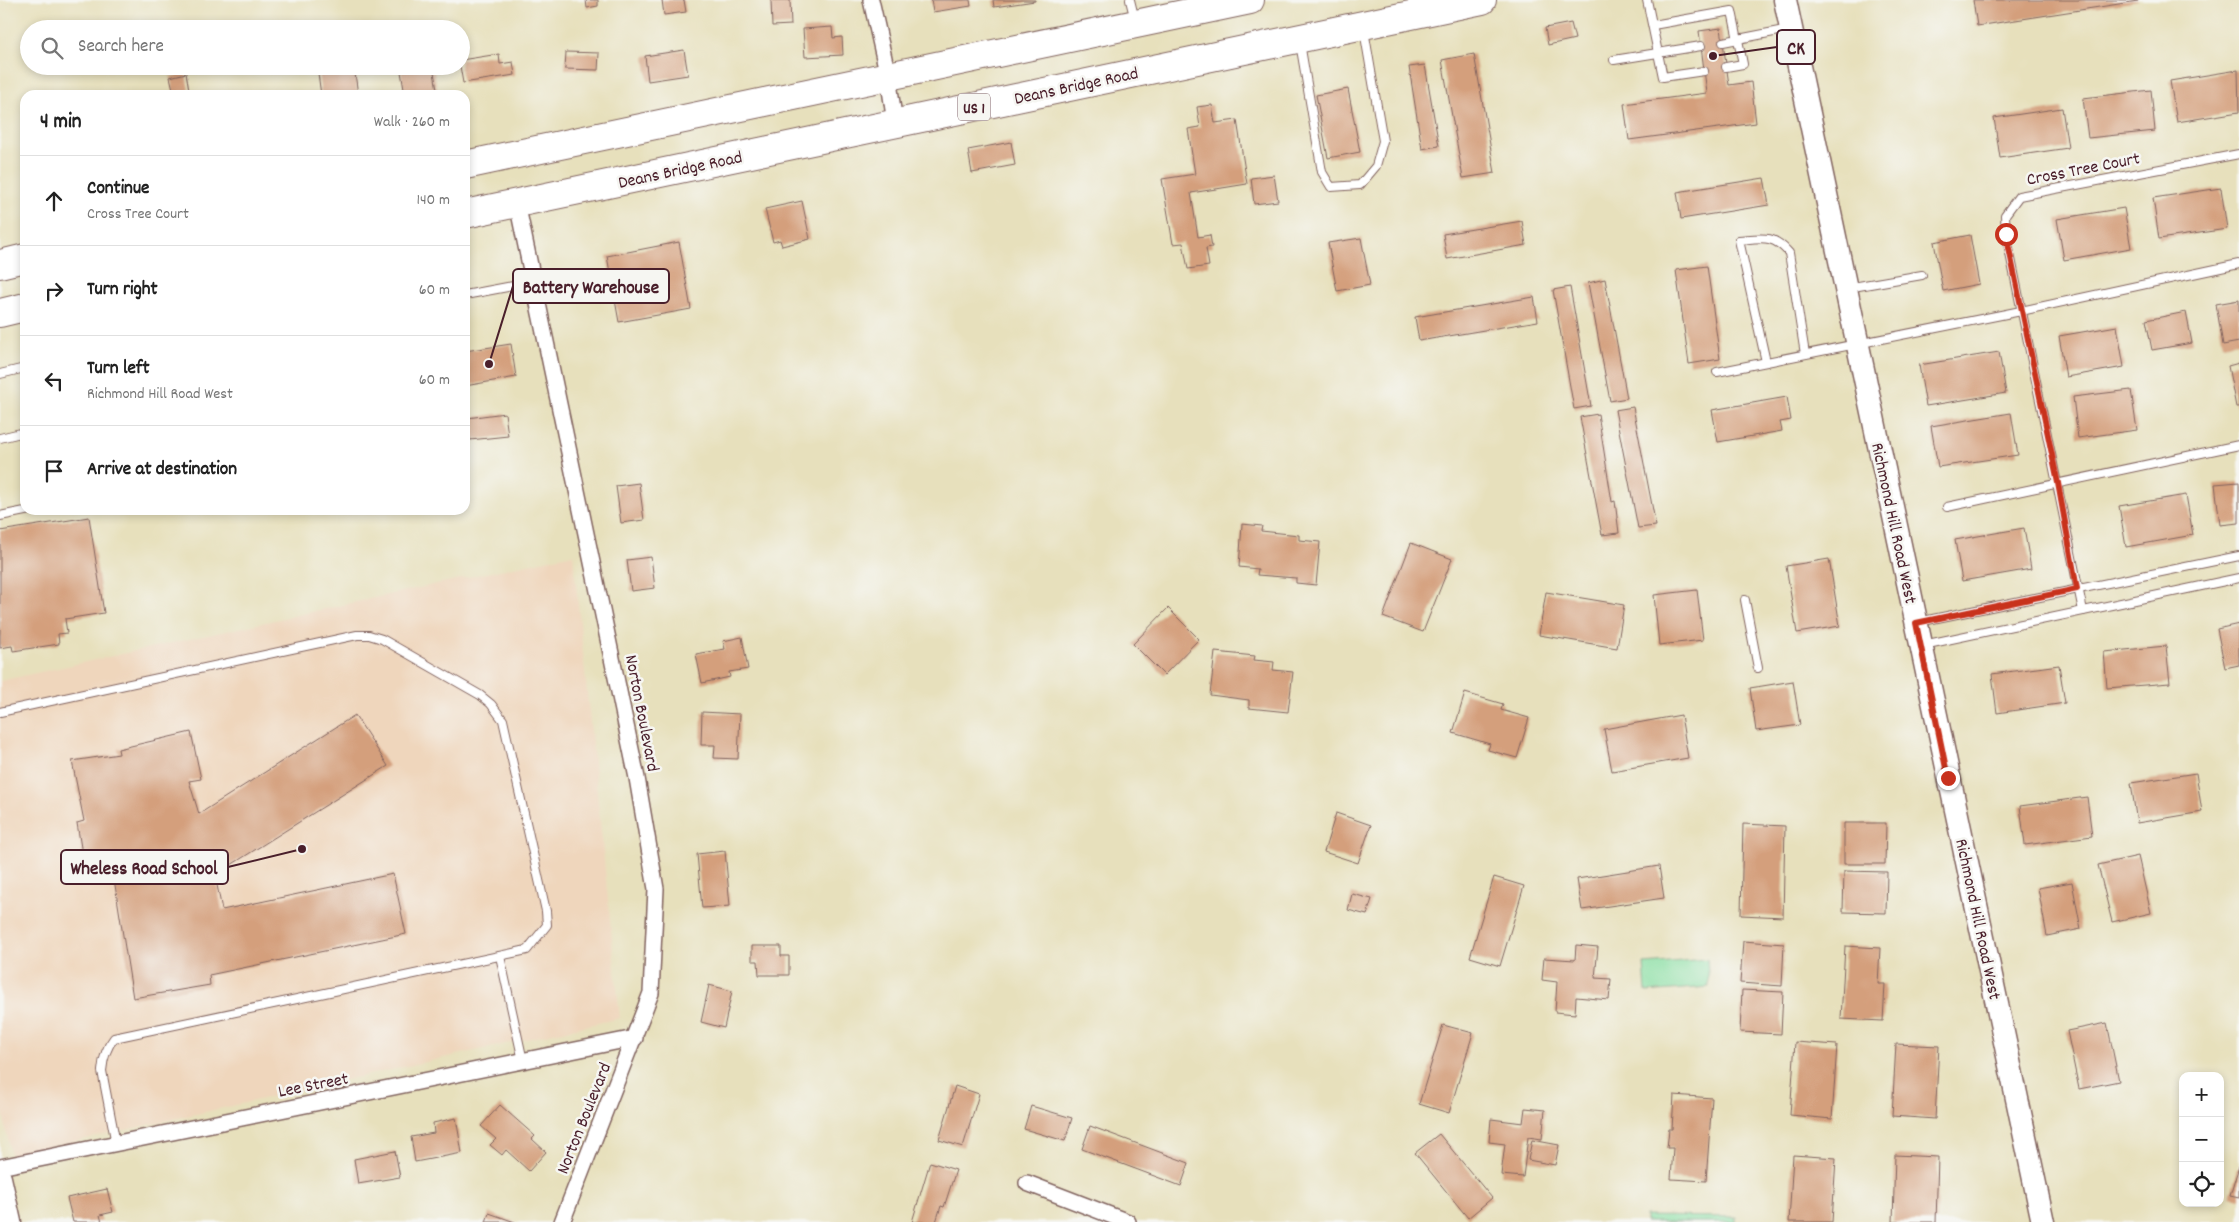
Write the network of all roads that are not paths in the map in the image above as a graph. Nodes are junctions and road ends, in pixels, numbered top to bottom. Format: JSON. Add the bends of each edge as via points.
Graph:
{"nodes":[{"id":1,"x":871,"y":0,"type":"edge"},
{"id":2,"x":1250,"y":0,"type":"edge"},
{"id":3,"x":1482,"y":0,"type":"edge"},
{"id":4,"x":1647,"y":0,"type":"edge"},
{"id":5,"x":1785,"y":0,"type":"edge"},
{"id":6,"x":1133,"y":12,"type":"edge"},
{"id":7,"x":1363,"y":25,"type":"junction"},
{"id":8,"x":1653,"y":25,"type":"junction"},
{"id":9,"x":1791,"y":28,"type":"junction"},
{"id":10,"x":1299,"y":38,"type":"junction"},
{"id":11,"x":1738,"y":38,"type":"junction"},
{"id":12,"x":1723,"y":42,"type":"dead end"},
{"id":13,"x":1701,"y":46,"type":"dead end"},
{"id":14,"x":1659,"y":53,"type":"junction"},
{"id":15,"x":1614,"y":60,"type":"dead end"},
{"id":16,"x":1726,"y":67,"type":"dead end"},
{"id":17,"x":1704,"y":71,"type":"dead end"},
{"id":18,"x":888,"y":76,"type":"junction"},
{"id":19,"x":895,"y":123,"type":"junction"},
{"id":20,"x":2239,"y":154,"type":"edge"},
{"id":21,"x":470,"y":164,"type":"edge"},
{"id":22,"x":517,"y":203,"type":"junction"},
{"id":23,"x":470,"y":213,"type":"edge"},
{"id":24,"x":20,"y":259,"type":"edge"},
{"id":25,"x":0,"y":264,"type":"edge"},
{"id":26,"x":2239,"y":264,"type":"edge"},
{"id":27,"x":1922,"y":275,"type":"dead end"},
{"id":28,"x":534,"y":282,"type":"junction"},
{"id":29,"x":1845,"y":289,"type":"junction"},
{"id":30,"x":470,"y":294,"type":"edge"},
{"id":31,"x":20,"y":308,"type":"edge"},
{"id":32,"x":2021,"y":311,"type":"junction"},
{"id":33,"x":0,"y":313,"type":"edge"},
{"id":34,"x":1857,"y":344,"type":"junction"},
{"id":35,"x":1805,"y":354,"type":"junction"},
{"id":36,"x":1766,"y":362,"type":"junction"},
{"id":37,"x":20,"y":369,"type":"edge"},
{"id":38,"x":1717,"y":372,"type":"dead end"},
{"id":39,"x":0,"y":374,"type":"edge"},
{"id":40,"x":20,"y":433,"type":"edge"},
{"id":41,"x":0,"y":438,"type":"edge"},
{"id":42,"x":2239,"y":444,"type":"edge"},
{"id":43,"x":2058,"y":483,"type":"junction"},
{"id":44,"x":1947,"y":506,"type":"dead end"},
{"id":45,"x":20,"y":512,"type":"edge"},
{"id":46,"x":0,"y":516,"type":"edge"},
{"id":47,"x":2239,"y":556,"type":"edge"},
{"id":48,"x":2239,"y":578,"type":"edge"},
{"id":49,"x":2077,"y":589,"type":"junction"},
{"id":50,"x":1746,"y":600,"type":"dead end"},
{"id":51,"x":2083,"y":611,"type":"junction"},
{"id":52,"x":1916,"y":623,"type":"junction"},
{"id":53,"x":1921,"y":646,"type":"junction"},
{"id":54,"x":1758,"y":668,"type":"dead end"},
{"id":55,"x":0,"y":712,"type":"edge"},
{"id":56,"x":500,"y":956,"type":"junction"},
{"id":57,"x":634,"y":1038,"type":"junction"},
{"id":58,"x":523,"y":1061,"type":"junction"},
{"id":59,"x":116,"y":1144,"type":"junction"},
{"id":60,"x":0,"y":1167,"type":"edge"},
{"id":61,"x":0,"y":1178,"type":"edge"},
{"id":62,"x":1027,"y":1183,"type":"dead end"},
{"id":63,"x":10,"y":1222,"type":"edge"},
{"id":64,"x":562,"y":1222,"type":"edge"},
{"id":65,"x":1128,"y":1222,"type":"edge"},
{"id":66,"x":2043,"y":1222,"type":"edge"}],
"edges":[{"from":1,"to":18,"type":"street"},
{"from":2,"to":6,"type":"highway"},
{"from":3,"to":7,"type":"highway","name":"Deans Bridge Road","number":"US 1"},
{"from":4,"to":8,"type":"lane"},
{"from":5,"to":9,"type":"street","name":"Richmond Hill Road West"},
{"from":6,"to":18,"type":"highway"},
{"from":7,"to":10,"type":"highway","name":"Deans Bridge Road","number":"US 1"},
{"from":7,"to":10,"type":"lane","via":[[1383,141],[1376,166],[1360,185],[1331,187],[1322,172]]},
{"from":8,"to":11,"type":"lane","via":[[1732,11]]},
{"from":8,"to":14,"type":"lane"},
{"from":9,"to":11,"type":"lane"},
{"from":9,"to":29,"type":"street","name":"Richmond Hill Road West"},
{"from":10,"to":19,"type":"highway","name":"Deans Bridge Road","number":"US 1"},
{"from":11,"to":12,"type":"lane"},
{"from":11,"to":16,"type":"lane","via":[[1743,64]]},
{"from":13,"to":14,"type":"lane"},
{"from":14,"to":15,"type":"lane"},
{"from":14,"to":17,"type":"lane","via":[[1664,77]]},
{"from":18,"to":19,"type":"street"},
{"from":18,"to":21,"type":"highway"},
{"from":19,"to":22,"type":"highway","name":"Deans Bridge Road","number":"US 1"},
{"from":20,"to":32,"type":"lane","name":"Cross Tree Court","via":[[2019,196],[2005,215]]},
{"from":22,"to":23,"type":"highway","name":"Deans Bridge Road","number":"US 1"},
{"from":22,"to":28,"type":"street","name":"Norton Boulevard"},
{"from":24,"to":25,"type":"highway"},
{"from":26,"to":32,"type":"lane"},
{"from":27,"to":29,"type":"lane"},
{"from":28,"to":30,"type":"lane"},
{"from":28,"to":57,"type":"street","name":"Norton Boulevard","via":[[637,778],[656,888],[651,993]]},
{"from":29,"to":34,"type":"street","name":"Richmond Hill Road West"},
{"from":31,"to":33,"type":"highway"},
{"from":32,"to":34,"type":"lane"},
{"from":32,"to":43,"type":"lane","name":"Cross Tree Court"},
{"from":34,"to":35,"type":"lane"},
{"from":34,"to":52,"type":"street","name":"Richmond Hill Road West"},
{"from":35,"to":36,"type":"lane"},
{"from":35,"to":36,"type":"lane","via":[[1789,254],[1780,243],[1767,238],[1739,240]]},
{"from":36,"to":38,"type":"lane"},
{"from":37,"to":39,"type":"lane"},
{"from":40,"to":41,"type":"lane"},
{"from":42,"to":43,"type":"lane"},
{"from":43,"to":44,"type":"lane"},
{"from":43,"to":49,"type":"lane","name":"Cross Tree Court"},
{"from":45,"to":46,"type":"lane"},
{"from":47,"to":49,"type":"lane"},
{"from":48,"to":51,"type":"lane"},
{"from":49,"to":51,"type":"lane","name":"Cross Tree Court"},
{"from":49,"to":52,"type":"lane"},
{"from":50,"to":54,"type":"lane"},
{"from":51,"to":53,"type":"lane"},
{"from":52,"to":53,"type":"street","name":"Richmond Hill Road West"},
{"from":53,"to":66,"type":"street","name":"Richmond Hill Road West"},
{"from":55,"to":56,"type":"lane","via":[[357,635],[382,639],[480,695],[503,720],[547,925],[527,950]]},
{"from":56,"to":58,"type":"lane"},
{"from":56,"to":59,"type":"lane","via":[[114,1038],[106,1052],[102,1071]]},
{"from":57,"to":58,"type":"street","name":"Lee Street"},
{"from":57,"to":64,"type":"street","name":"Norton Boulevard"},
{"from":58,"to":59,"type":"street","name":"Lee Street"},
{"from":59,"to":60,"type":"street","name":"Lee Street"},
{"from":61,"to":63,"type":"street"},
{"from":62,"to":65,"type":"street"}]}
